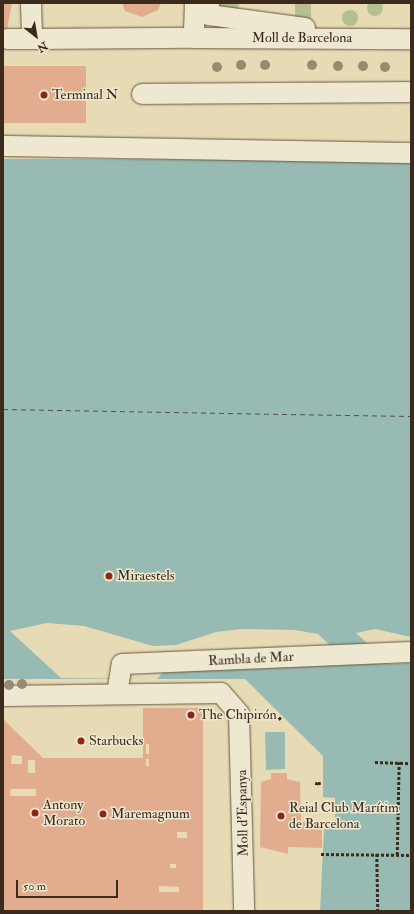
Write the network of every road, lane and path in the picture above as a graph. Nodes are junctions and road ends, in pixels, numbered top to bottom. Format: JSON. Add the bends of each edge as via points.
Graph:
{"nodes":[{"id":1,"x":31,"y":3,"type":"edge"},
{"id":2,"x":195,"y":3,"type":"edge"},
{"id":3,"x":209,"y":3,"type":"edge"},
{"id":4,"x":411,"y":28,"type":"edge"},
{"id":5,"x":194,"y":38,"type":"junction"},
{"id":6,"x":7,"y":39,"type":"dead end"},
{"id":7,"x":32,"y":39,"type":"junction"},
{"id":8,"x":411,"y":39,"type":"edge"},
{"id":9,"x":411,"y":92,"type":"edge"},
{"id":10,"x":142,"y":94,"type":"dead end"},
{"id":11,"x":3,"y":146,"type":"edge"},
{"id":12,"x":411,"y":153,"type":"edge"},
{"id":13,"x":411,"y":652,"type":"edge"},
{"id":14,"x":117,"y":694,"type":"junction"},
{"id":15,"x":3,"y":696,"type":"edge"},
{"id":16,"x":279,"y":717,"type":"dead end"},
{"id":17,"x":282,"y":721,"type":"dead end"},
{"id":18,"x":375,"y":762,"type":"dead end"},
{"id":19,"x":399,"y":762,"type":"junction"},
{"id":20,"x":411,"y":763,"type":"edge"},
{"id":21,"x":318,"y":781,"type":"dead end"},
{"id":22,"x":318,"y":785,"type":"dead end"},
{"id":23,"x":321,"y":854,"type":"dead end"},
{"id":24,"x":378,"y":854,"type":"junction"},
{"id":25,"x":397,"y":855,"type":"junction"},
{"id":26,"x":411,"y":855,"type":"edge"},
{"id":27,"x":244,"y":911,"type":"edge"},
{"id":28,"x":378,"y":911,"type":"edge"}],
"edges":[{"from":1,"to":7,"type":"street"},
{"from":2,"to":5,"type":"street"},
{"from":3,"to":4,"type":"street","name":"Moll de Barcelona","via":[[208,15],[314,29]]},
{"from":5,"to":7,"type":"street","name":"Moll de Barcelona"},
{"from":5,"to":8,"type":"street","name":"Moll de Barcelona"},
{"from":6,"to":7,"type":"street","name":"Moll de Barcelona"},
{"from":9,"to":10,"type":"street"},
{"from":11,"to":12,"type":"street"},
{"from":13,"to":14,"type":"street","name":"Rambla de Mar","via":[[122,664]]},
{"from":14,"to":15,"type":"street"},
{"from":14,"to":27,"type":"street","name":"Moll d'Espanya","via":[[221,693],[239,714]]},
{"from":16,"to":17,"type":"path"},
{"from":18,"to":19,"type":"path"},
{"from":19,"to":20,"type":"path"},
{"from":19,"to":25,"type":"path"},
{"from":21,"to":22,"type":"path"},
{"from":23,"to":24,"type":"path"},
{"from":24,"to":25,"type":"path"},
{"from":24,"to":28,"type":"path"},
{"from":25,"to":26,"type":"path"}]}
